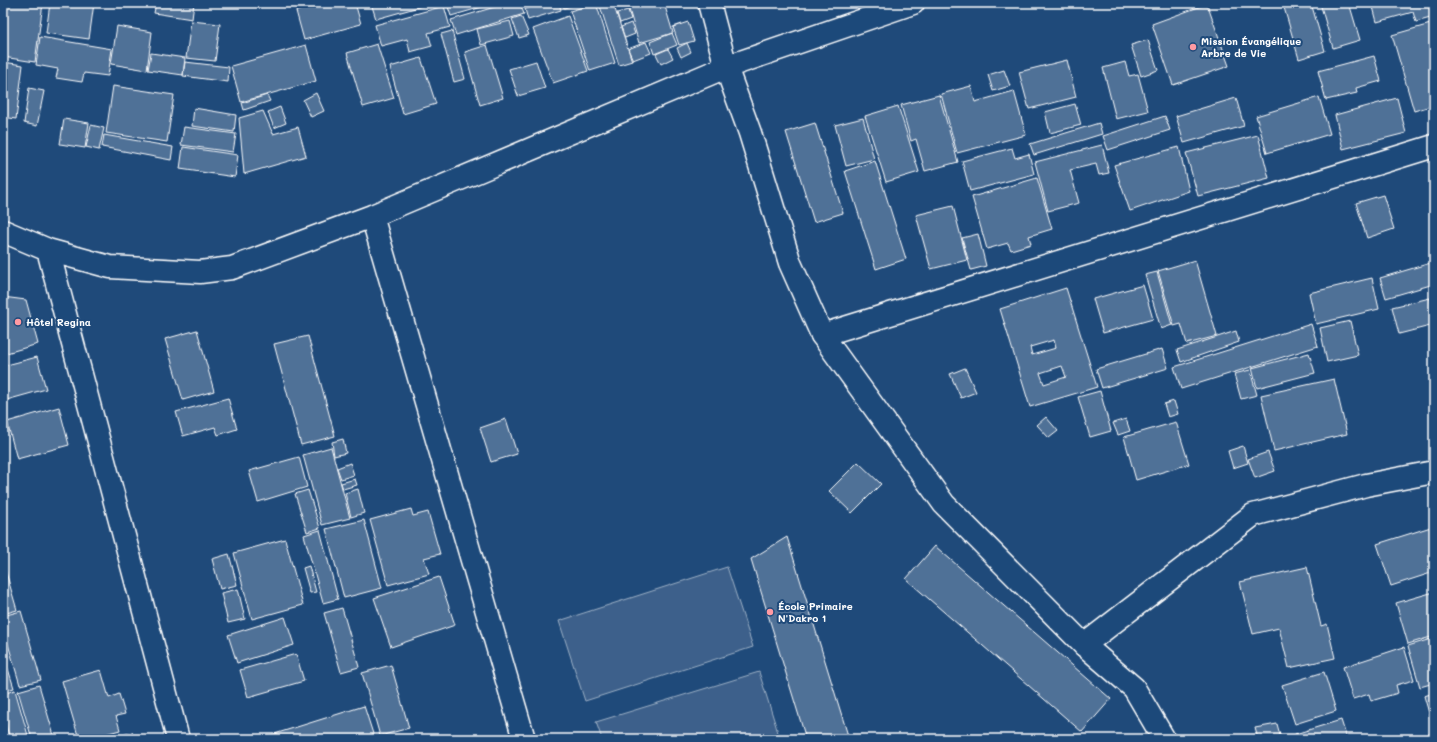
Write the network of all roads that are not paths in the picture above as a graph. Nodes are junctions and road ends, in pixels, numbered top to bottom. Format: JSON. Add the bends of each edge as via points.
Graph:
{"nodes":[{"id":1,"x":709,"y":3,"type":"edge"},
{"id":2,"x":913,"y":3,"type":"edge"},
{"id":3,"x":726,"y":67,"type":"junction"},
{"id":4,"x":1434,"y":146,"type":"edge"},
{"id":5,"x":372,"y":216,"type":"junction"},
{"id":6,"x":3,"y":231,"type":"edge"},
{"id":7,"x":48,"y":250,"type":"junction"},
{"id":8,"x":822,"y":335,"type":"junction"},
{"id":9,"x":1434,"y":472,"type":"edge"},
{"id":10,"x":1084,"y":645,"type":"junction"},
{"id":11,"x":178,"y":739,"type":"edge"},
{"id":12,"x":524,"y":739,"type":"edge"},
{"id":13,"x":1164,"y":739,"type":"edge"}],
"edges":[{"from":1,"to":3,"type":"street"},
{"from":2,"to":3,"type":"street"},
{"from":3,"to":5,"type":"street"},
{"from":3,"to":8,"type":"street","via":[[750,132],[790,262]]},
{"from":4,"to":8,"type":"street"},
{"from":5,"to":7,"type":"street","via":[[232,268],[200,272],[110,267]]},
{"from":5,"to":12,"type":"street"},
{"from":6,"to":7,"type":"street"},
{"from":7,"to":11,"type":"street"},
{"from":8,"to":10,"type":"street","via":[[944,504]]},
{"from":9,"to":10,"type":"street","via":[[1366,484],[1253,515]]},
{"from":10,"to":13,"type":"street","via":[[1134,688]]}]}
